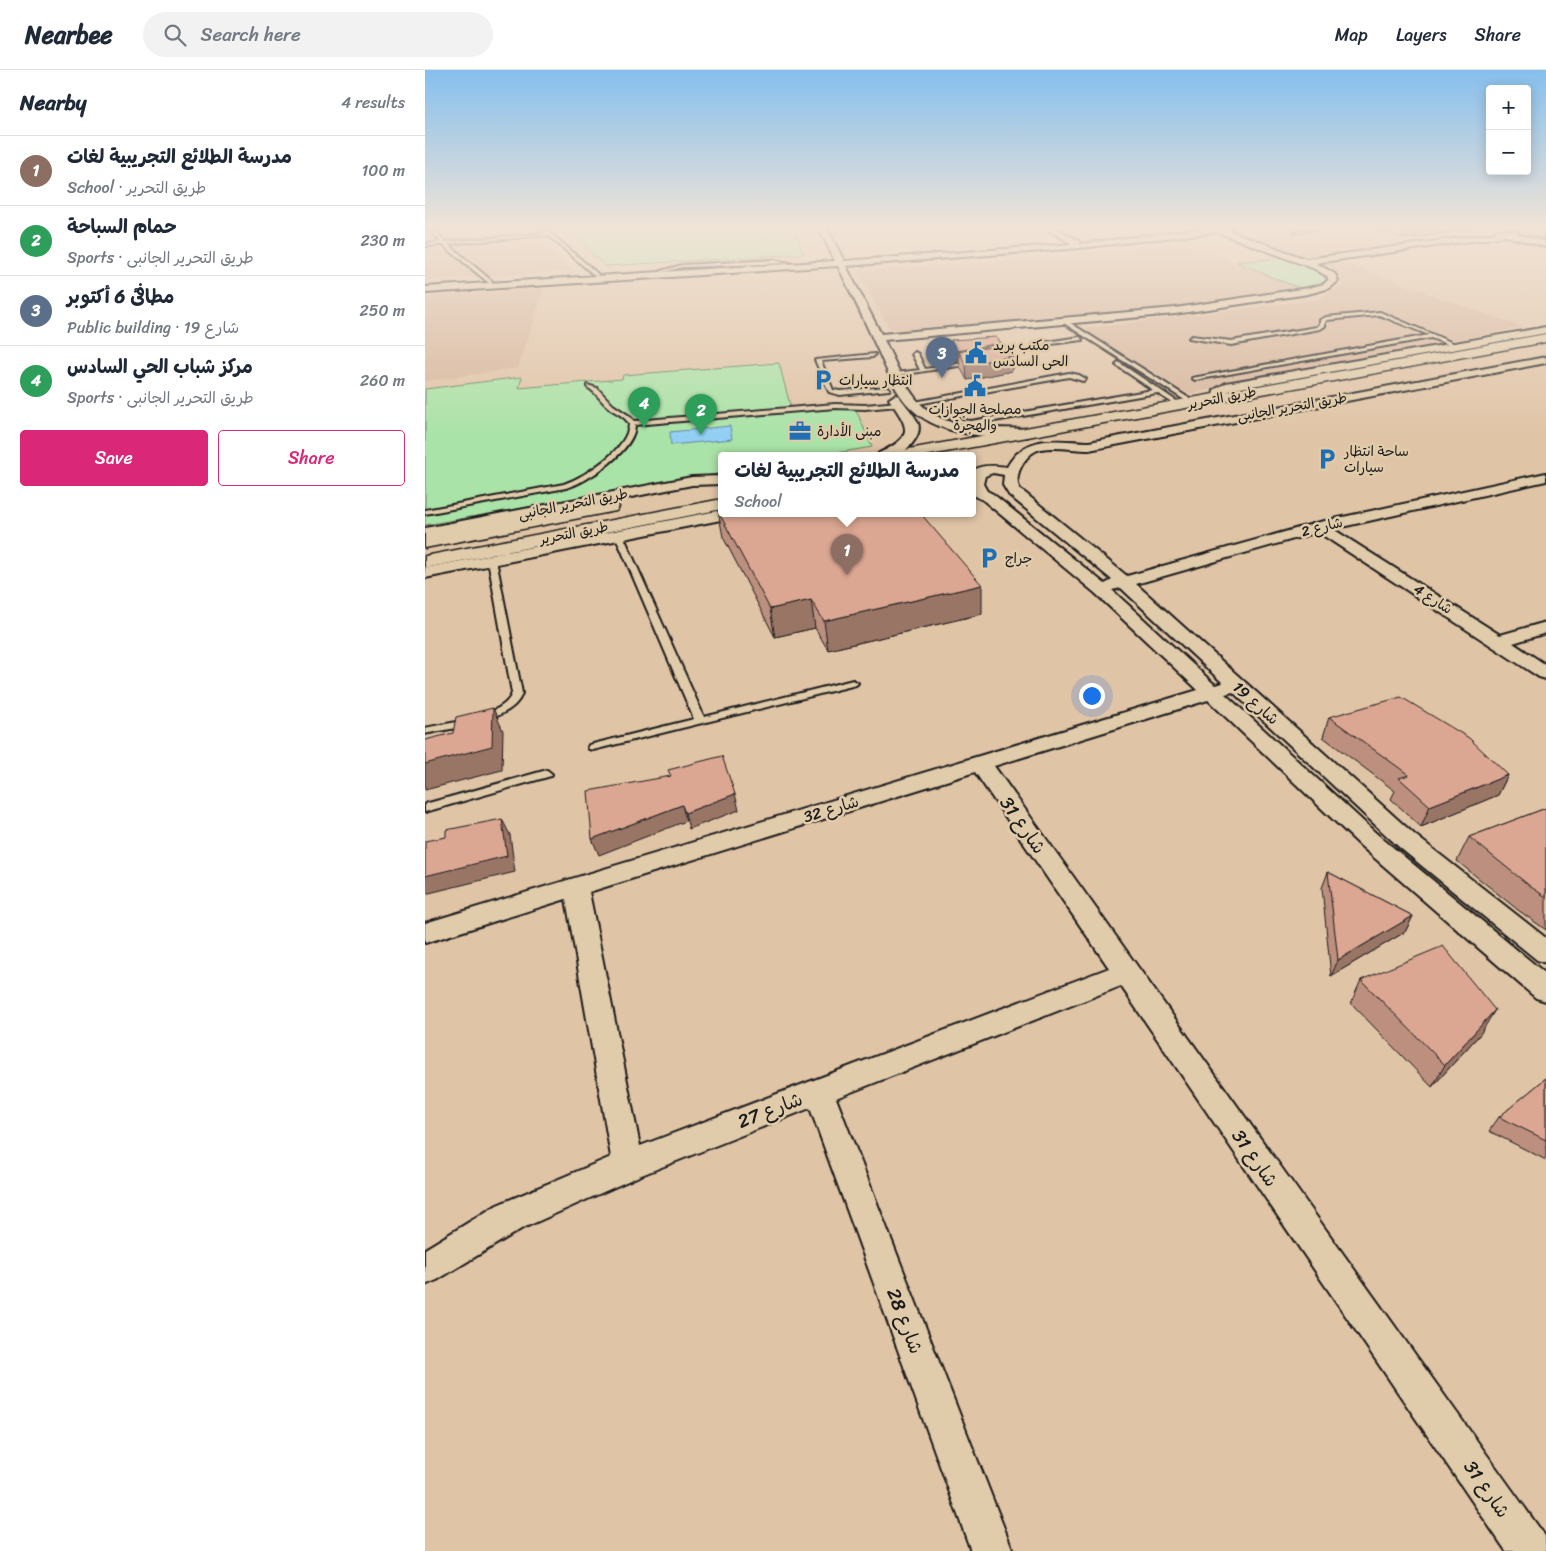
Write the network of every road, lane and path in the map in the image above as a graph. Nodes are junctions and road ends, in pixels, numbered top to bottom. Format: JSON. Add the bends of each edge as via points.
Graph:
{"nodes":[{"id":1,"x":858,"y":297,"type":"edge"},
{"id":2,"x":1271,"y":297,"type":"edge"},
{"id":3,"x":1059,"y":322,"type":"junction"},
{"id":4,"x":1546,"y":330,"type":"edge"},
{"id":5,"x":878,"y":337,"type":"junction"},
{"id":6,"x":1433,"y":337,"type":"junction"},
{"id":7,"x":1192,"y":338,"type":"dead end"},
{"id":8,"x":1546,"y":338,"type":"edge"},
{"id":9,"x":1080,"y":339,"type":"junction"},
{"id":10,"x":1036,"y":344,"type":"dead end"},
{"id":11,"x":1457,"y":346,"type":"junction"},
{"id":12,"x":1546,"y":350,"type":"edge"},
{"id":13,"x":915,"y":354,"type":"dead end"},
{"id":14,"x":1103,"y":354,"type":"dead end"},
{"id":15,"x":873,"y":355,"type":"dead end"},
{"id":16,"x":1437,"y":357,"type":"junction"},
{"id":17,"x":1111,"y":360,"type":"dead end"},
{"id":18,"x":1546,"y":360,"type":"edge"},
{"id":19,"x":980,"y":362,"type":"edge"},
{"id":20,"x":1394,"y":365,"type":"junction"},
{"id":21,"x":1453,"y":366,"type":"junction"},
{"id":22,"x":923,"y":370,"type":"junction"},
{"id":23,"x":1414,"y":374,"type":"junction"},
{"id":24,"x":895,"y":375,"type":"junction"},
{"id":25,"x":1195,"y":378,"type":"dead end"},
{"id":26,"x":1083,"y":379,"type":"dead end"},
{"id":27,"x":886,"y":385,"type":"junction"},
{"id":28,"x":589,"y":386,"type":"dead end"},
{"id":29,"x":900,"y":388,"type":"junction"},
{"id":30,"x":1158,"y":391,"type":"junction"},
{"id":31,"x":937,"y":398,"type":"junction"},
{"id":32,"x":1219,"y":398,"type":"junction"},
{"id":33,"x":912,"y":403,"type":"junction"},
{"id":34,"x":943,"y":403,"type":"dead end"},
{"id":35,"x":898,"y":404,"type":"junction"},
{"id":36,"x":1187,"y":404,"type":"junction"},
{"id":37,"x":949,"y":419,"type":"junction"},
{"id":38,"x":632,"y":423,"type":"junction"},
{"id":39,"x":921,"y":432,"type":"junction"},
{"id":40,"x":1032,"y":439,"type":"junction"},
{"id":41,"x":890,"y":452,"type":"edge"},
{"id":42,"x":930,"y":452,"type":"edge"},
{"id":43,"x":976,"y":455,"type":"edge"},
{"id":44,"x":1011,"y":472,"type":"junction"},
{"id":45,"x":1546,"y":477,"type":"edge"},
{"id":46,"x":718,"y":480,"type":"edge"},
{"id":47,"x":718,"y":488,"type":"edge"},
{"id":48,"x":1546,"y":488,"type":"edge"},
{"id":49,"x":976,"y":490,"type":"edge"},
{"id":50,"x":718,"y":505,"type":"edge"},
{"id":51,"x":597,"y":510,"type":"junction"},
{"id":52,"x":425,"y":512,"type":"edge"},
{"id":53,"x":718,"y":515,"type":"edge"},
{"id":54,"x":523,"y":524,"type":"junction"},
{"id":55,"x":1320,"y":527,"type":"junction"},
{"id":56,"x":615,"y":531,"type":"junction"},
{"id":57,"x":425,"y":533,"type":"edge"},
{"id":58,"x":1335,"y":536,"type":"junction"},
{"id":59,"x":425,"y":542,"type":"edge"},
{"id":60,"x":528,"y":542,"type":"junction"},
{"id":61,"x":492,"y":560,"type":"junction"},
{"id":62,"x":425,"y":562,"type":"edge"},
{"id":63,"x":425,"y":573,"type":"edge"},
{"id":64,"x":1117,"y":590,"type":"junction"},
{"id":65,"x":1546,"y":627,"type":"edge"},
{"id":66,"x":1498,"y":642,"type":"junction"},
{"id":67,"x":1546,"y":672,"type":"edge"},
{"id":68,"x":853,"y":683,"type":"dead end"},
{"id":69,"x":1237,"y":686,"type":"junction"},
{"id":70,"x":1211,"y":693,"type":"junction"},
{"id":71,"x":700,"y":720,"type":"junction"},
{"id":72,"x":425,"y":731,"type":"edge"},
{"id":73,"x":593,"y":747,"type":"dead end"},
{"id":74,"x":980,"y":763,"type":"junction"},
{"id":75,"x":547,"y":774,"type":"dead end"},
{"id":76,"x":425,"y":808,"type":"edge"},
{"id":77,"x":576,"y":887,"type":"junction"},
{"id":78,"x":425,"y":933,"type":"edge"},
{"id":79,"x":1546,"y":953,"type":"edge"},
{"id":80,"x":1125,"y":972,"type":"junction"},
{"id":81,"x":1546,"y":990,"type":"edge"},
{"id":82,"x":818,"y":1091,"type":"junction"},
{"id":83,"x":628,"y":1165,"type":"junction"},
{"id":84,"x":425,"y":1268,"type":"edge"},
{"id":85,"x":992,"y":1551,"type":"edge"},
{"id":86,"x":1530,"y":1551,"type":"edge"}],
"edges":[{"from":1,"to":5,"type":"street"},
{"from":2,"to":3,"type":"street","via":[[1175,311]]},
{"from":3,"to":5,"type":"street"},
{"from":3,"to":9,"type":"lane"},
{"from":3,"to":36,"type":"lane"},
{"from":4,"to":11,"type":"street","name":"طريق التحرير الجانبى"},
{"from":5,"to":24,"type":"street"},
{"from":6,"to":7,"type":"lane","via":[[1431,332],[1373,313],[1322,321],[1323,325],[1318,328],[1231,343]]},
{"from":6,"to":11,"type":"lane"},
{"from":6,"to":25,"type":"lane"},
{"from":8,"to":16,"type":"street","name":"طريق التحرير"},
{"from":9,"to":10,"type":"lane"},
{"from":9,"to":14,"type":"lane"},
{"from":11,"to":32,"type":"street","name":"طريق التحرير الجانبى","via":[[1226,387],[1218,393]]},
{"from":12,"to":21,"type":"street","name":"طريق التحرير"},
{"from":13,"to":22,"type":"lane"},
{"from":15,"to":27,"type":"lane","via":[[818,360],[831,392]]},
{"from":16,"to":20,"type":"street","name":"طريق التحرير"},
{"from":16,"to":21,"type":"street","via":[[1438,361]]},
{"from":17,"to":30,"type":"lane"},
{"from":18,"to":40,"type":"street","name":"طريق التحرير الجانبى","via":[[1089,446]]},
{"from":19,"to":22,"type":"lane"},
{"from":20,"to":23,"type":"street","via":[[1411,368]]},
{"from":20,"to":32,"type":"street","name":"طريق التحرير"},
{"from":21,"to":23,"type":"street","name":"طريق التحرير"},
{"from":22,"to":24,"type":"lane"},
{"from":23,"to":40,"type":"street","name":"طريق التحرير"},
{"from":24,"to":29,"type":"street"},
{"from":26,"to":31,"type":"lane","via":[[1069,375]]},
{"from":27,"to":29,"type":"street"},
{"from":27,"to":35,"type":"street"},
{"from":28,"to":38,"type":"lane","via":[[599,390],[607,403]]},
{"from":29,"to":33,"type":"street"},
{"from":30,"to":36,"type":"lane"},
{"from":30,"to":37,"type":"lane","via":[[971,423]]},
{"from":31,"to":33,"type":"lane"},
{"from":31,"to":34,"type":"lane"},
{"from":32,"to":36,"type":"street","name":"طريق التحرير"},
{"from":33,"to":37,"type":"street","via":[[930,417]]},
{"from":35,"to":38,"type":"lane"},
{"from":35,"to":39,"type":"street"},
{"from":36,"to":40,"type":"street","name":"طريق التحرير"},
{"from":37,"to":39,"type":"street","via":[[943,428]]},
{"from":37,"to":40,"type":"street","via":[[990,432]]},
{"from":38,"to":52,"type":"lane","via":[[629,438],[592,474],[577,482]]},
{"from":39,"to":41,"type":"street"},
{"from":40,"to":42,"type":"street","name":"طريق التحرير"},
{"from":40,"to":43,"type":"street","name":"طريق التحرير"},
{"from":40,"to":44,"type":"street"},
{"from":44,"to":49,"type":"street","via":[[992,469],[979,473]]},
{"from":44,"to":64,"type":"street","name":"شارع 19","via":[[1013,492]]},
{"from":45,"to":55,"type":"street","name":"شارع 2"},
{"from":46,"to":57,"type":"street","name":"طريق التحرير الجانبى","via":[[692,482]]},
{"from":47,"to":51,"type":"street","name":"طريق التحرير"},
{"from":48,"to":58,"type":"street","name":"شارع 2"},
{"from":49,"to":64,"type":"street","name":"شارع 19"},
{"from":50,"to":56,"type":"street","name":"طريق التحرير"},
{"from":51,"to":54,"type":"street","name":"طريق التحرير"},
{"from":51,"to":56,"type":"street","via":[[593,519]]},
{"from":53,"to":56,"type":"street"},
{"from":54,"to":59,"type":"street","name":"طريق التحرير"},
{"from":54,"to":60,"type":"street","via":[[534,525],[540,530],[538,536]]},
{"from":55,"to":58,"type":"street","name":"شارع 4"},
{"from":55,"to":64,"type":"street","name":"شارع 2"},
{"from":56,"to":60,"type":"street","name":"طريق التحرير"},
{"from":56,"to":61,"type":"street"},
{"from":56,"to":71,"type":"lane"},
{"from":58,"to":64,"type":"street","name":"شارع 2"},
{"from":58,"to":66,"type":"street","name":"شارع 4"},
{"from":60,"to":62,"type":"street","name":"طريق التحرير"},
{"from":61,"to":63,"type":"street"},
{"from":61,"to":72,"type":"lane","via":[[517,692],[515,700],[495,714]]},
{"from":64,"to":69,"type":"street","name":"شارع 19"},
{"from":64,"to":70,"type":"street","name":"شارع 19"},
{"from":65,"to":66,"type":"street"},
{"from":66,"to":67,"type":"street","name":"شارع 4"},
{"from":68,"to":71,"type":"lane"},
{"from":69,"to":70,"type":"street","name":"شارع 32"},
{"from":69,"to":79,"type":"street","name":"شارع 19","via":[[1407,841]]},
{"from":70,"to":74,"type":"street","name":"شارع 32"},
{"from":70,"to":81,"type":"street","name":"شارع 19","via":[[1370,841]]},
{"from":71,"to":73,"type":"lane"},
{"from":74,"to":77,"type":"street","name":"شارع 32"},
{"from":74,"to":80,"type":"street","name":"شارع 31"},
{"from":75,"to":76,"type":"lane"},
{"from":77,"to":78,"type":"street","name":"شارع 32"},
{"from":77,"to":83,"type":"street"},
{"from":80,"to":82,"type":"street","name":"شارع 27"},
{"from":80,"to":86,"type":"street","name":"شارع 31"},
{"from":82,"to":83,"type":"street","name":"شارع 27"},
{"from":82,"to":85,"type":"street","name":"شارع 28"},
{"from":83,"to":84,"type":"street","name":"شارع 27","via":[[509,1217]]}]}
